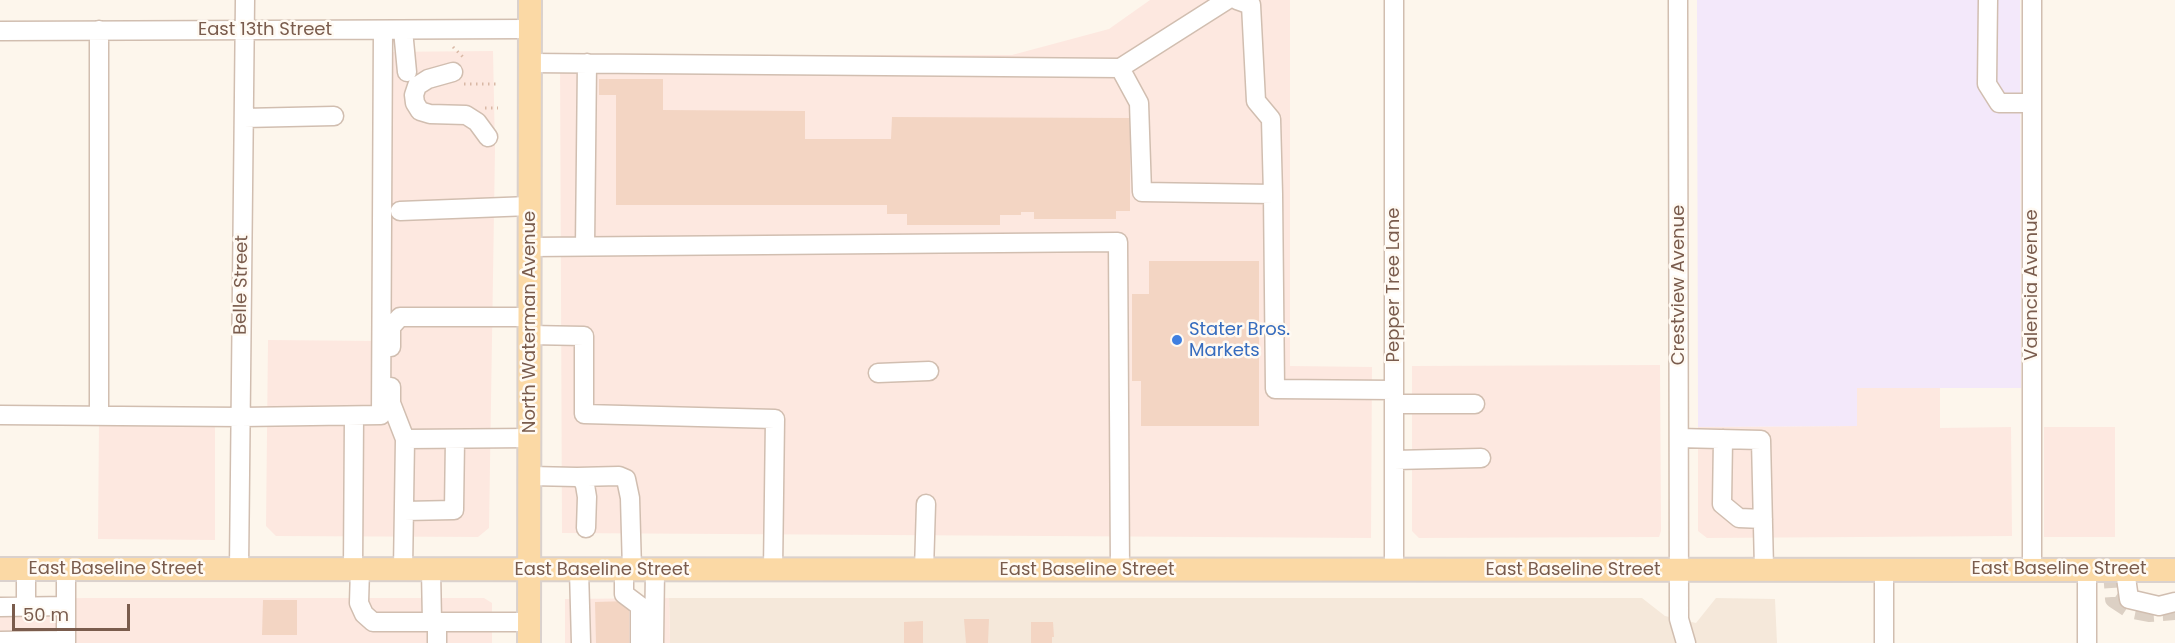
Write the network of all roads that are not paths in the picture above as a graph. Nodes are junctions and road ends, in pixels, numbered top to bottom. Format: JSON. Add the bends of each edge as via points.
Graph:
{"nodes":[{"id":1,"x":245,"y":0,"type":"edge"},
{"id":2,"x":530,"y":0,"type":"edge"},
{"id":3,"x":1227,"y":0,"type":"edge"},
{"id":4,"x":1237,"y":0,"type":"edge"},
{"id":5,"x":1394,"y":0,"type":"edge"},
{"id":6,"x":1678,"y":0,"type":"edge"},
{"id":7,"x":1988,"y":0,"type":"edge"},
{"id":8,"x":2032,"y":0,"type":"edge"},
{"id":9,"x":530,"y":29,"type":"junction"},
{"id":10,"x":0,"y":30,"type":"edge"},
{"id":11,"x":99,"y":30,"type":"junction"},
{"id":12,"x":246,"y":30,"type":"junction"},
{"id":13,"x":383,"y":30,"type":"junction"},
{"id":14,"x":403,"y":30,"type":"junction"},
{"id":15,"x":530,"y":63,"type":"junction"},
{"id":16,"x":587,"y":63,"type":"junction"},
{"id":17,"x":1120,"y":68,"type":"junction"},
{"id":18,"x":406,"y":72,"type":"dead end"},
{"id":19,"x":453,"y":72,"type":"dead end"},
{"id":20,"x":2032,"y":103,"type":"junction"},
{"id":21,"x":334,"y":116,"type":"dead end"},
{"id":22,"x":244,"y":118,"type":"junction"},
{"id":23,"x":488,"y":137,"type":"dead end"},
{"id":24,"x":1273,"y":194,"type":"junction"},
{"id":25,"x":530,"y":206,"type":"junction"},
{"id":26,"x":400,"y":211,"type":"dead end"},
{"id":27,"x":585,"y":246,"type":"junction"},
{"id":28,"x":530,"y":247,"type":"junction"},
{"id":29,"x":529,"y":326,"type":"junction"},
{"id":30,"x":929,"y":371,"type":"dead end"},
{"id":31,"x":878,"y":373,"type":"dead end"},
{"id":32,"x":1394,"y":397,"type":"junction"},
{"id":33,"x":1475,"y":404,"type":"dead end"},
{"id":34,"x":0,"y":415,"type":"edge"},
{"id":35,"x":99,"y":416,"type":"junction"},
{"id":36,"x":354,"y":416,"type":"junction"},
{"id":37,"x":241,"y":417,"type":"junction"},
{"id":38,"x":531,"y":438,"type":"junction"},
{"id":39,"x":1679,"y":438,"type":"junction"},
{"id":40,"x":405,"y":439,"type":"junction"},
{"id":41,"x":455,"y":439,"type":"junction"},
{"id":42,"x":1723,"y":439,"type":"junction"},
{"id":43,"x":1481,"y":458,"type":"dead end"},
{"id":44,"x":1394,"y":460,"type":"junction"},
{"id":45,"x":530,"y":476,"type":"junction"},
{"id":46,"x":577,"y":477,"type":"junction"},
{"id":47,"x":926,"y":504,"type":"dead end"},
{"id":48,"x":404,"y":511,"type":"junction"},
{"id":49,"x":1763,"y":519,"type":"junction"},
{"id":50,"x":586,"y":528,"type":"dead end"},
{"id":51,"x":0,"y":569,"type":"edge"},
{"id":52,"x":26,"y":569,"type":"junction"},
{"id":53,"x":66,"y":569,"type":"junction"},
{"id":54,"x":239,"y":569,"type":"junction"},
{"id":55,"x":357,"y":569,"type":"junction"},
{"id":56,"x":637,"y":569,"type":"junction"},
{"id":57,"x":1764,"y":569,"type":"junction"},
{"id":58,"x":1884,"y":569,"type":"junction"},
{"id":59,"x":403,"y":570,"type":"junction"},
{"id":60,"x":431,"y":570,"type":"junction"},
{"id":61,"x":529,"y":570,"type":"junction"},
{"id":62,"x":579,"y":570,"type":"junction"},
{"id":63,"x":772,"y":570,"type":"junction"},
{"id":64,"x":924,"y":570,"type":"junction"},
{"id":65,"x":1120,"y":570,"type":"junction"},
{"id":66,"x":1394,"y":570,"type":"junction"},
{"id":67,"x":1679,"y":570,"type":"junction"},
{"id":68,"x":2032,"y":570,"type":"junction"},
{"id":69,"x":2087,"y":570,"type":"junction"},
{"id":70,"x":2125,"y":570,"type":"junction"},
{"id":71,"x":2175,"y":570,"type":"edge"},
{"id":72,"x":2175,"y":602,"type":"edge"},
{"id":73,"x":26,"y":606,"type":"junction"},
{"id":74,"x":66,"y":606,"type":"junction"},
{"id":75,"x":0,"y":607,"type":"edge"},
{"id":76,"x":434,"y":622,"type":"junction"},
{"id":77,"x":529,"y":632,"type":"edge"},
{"id":78,"x":0,"y":641,"type":"edge"},
{"id":79,"x":66,"y":642,"type":"edge"},
{"id":80,"x":437,"y":643,"type":"edge"},
{"id":81,"x":581,"y":643,"type":"edge"},
{"id":82,"x":640,"y":643,"type":"edge"},
{"id":83,"x":654,"y":643,"type":"edge"},
{"id":84,"x":1686,"y":643,"type":"edge"},
{"id":85,"x":1884,"y":643,"type":"edge"},
{"id":86,"x":2087,"y":643,"type":"edge"}],
"edges":[{"from":1,"to":12,"type":"street","name":"Belle Street"},
{"from":2,"to":9,"type":"main road","name":"North Waterman Avenue"},
{"from":3,"to":17,"type":"street"},
{"from":4,"to":24,"type":"street","via":[[1251,5],[1256,101],[1271,119]]},
{"from":5,"to":32,"type":"street","name":"Pepper Tree Lane"},
{"from":6,"to":39,"type":"street","name":"Crestview Avenue"},
{"from":7,"to":20,"type":"street","via":[[1987,84],[1999,103]]},
{"from":8,"to":20,"type":"street","name":"Valencia Avenue"},
{"from":9,"to":14,"type":"street","name":"East 13th Street"},
{"from":9,"to":15,"type":"main road","name":"North Waterman Avenue"},
{"from":10,"to":11,"type":"street","name":"East 13th Street"},
{"from":11,"to":12,"type":"street","name":"East 13th Street"},
{"from":11,"to":35,"type":"street"},
{"from":12,"to":13,"type":"street","name":"East 13th Street"},
{"from":12,"to":22,"type":"street","name":"Belle Street"},
{"from":13,"to":14,"type":"street","name":"East 13th Street"},
{"from":13,"to":36,"type":"street","via":[[381,415]]},
{"from":14,"to":18,"type":"street"},
{"from":15,"to":16,"type":"street"},
{"from":15,"to":25,"type":"main road","name":"North Waterman Avenue"},
{"from":16,"to":17,"type":"street"},
{"from":16,"to":27,"type":"street"},
{"from":17,"to":24,"type":"street","via":[[1139,103],[1142,192]]},
{"from":19,"to":23,"type":"street","via":[[417,86],[415,104],[420,111],[430,114],[466,115]]},
{"from":20,"to":68,"type":"street","name":"Valencia Avenue"},
{"from":21,"to":22,"type":"street"},
{"from":22,"to":37,"type":"street","name":"Belle Street"},
{"from":24,"to":32,"type":"street","via":[[1275,389]]},
{"from":25,"to":26,"type":"street"},
{"from":25,"to":28,"type":"main road","name":"North Waterman Avenue"},
{"from":27,"to":28,"type":"street"},
{"from":27,"to":65,"type":"street","via":[[1118,242]]},
{"from":28,"to":29,"type":"main road","name":"North Waterman Avenue"},
{"from":29,"to":38,"type":"main road","name":"North Waterman Avenue"},
{"from":29,"to":40,"type":"street","via":[[400,316],[391,327],[391,403]]},
{"from":29,"to":63,"type":"street","via":[[584,336],[584,414],[775,419]]},
{"from":30,"to":31,"type":"street"},
{"from":32,"to":33,"type":"street"},
{"from":32,"to":44,"type":"street","name":"Pepper Tree Lane"},
{"from":34,"to":35,"type":"street"},
{"from":35,"to":37,"type":"street"},
{"from":36,"to":37,"type":"street"},
{"from":36,"to":55,"type":"street"},
{"from":37,"to":54,"type":"street","name":"Belle Street"},
{"from":38,"to":41,"type":"street"},
{"from":38,"to":45,"type":"main road","name":"North Waterman Avenue"},
{"from":39,"to":42,"type":"street"},
{"from":39,"to":67,"type":"street","name":"Crestview Avenue"},
{"from":40,"to":41,"type":"street"},
{"from":40,"to":48,"type":"street"},
{"from":41,"to":48,"type":"street","via":[[454,510]]},
{"from":42,"to":49,"type":"street","via":[[1722,504],[1739,518]]},
{"from":42,"to":49,"type":"street","via":[[1761,440]]},
{"from":43,"to":44,"type":"street"},
{"from":44,"to":66,"type":"street","name":"Pepper Tree Lane"},
{"from":45,"to":46,"type":"street"},
{"from":45,"to":61,"type":"main road","name":"North Waterman Avenue"},
{"from":46,"to":50,"type":"street","via":[[585,485]]},
{"from":46,"to":56,"type":"street","via":[[626,479]]},
{"from":47,"to":64,"type":"street"},
{"from":48,"to":59,"type":"street"},
{"from":49,"to":57,"type":"street"},
{"from":51,"to":52,"type":"main road","name":"East Baseline Street"},
{"from":52,"to":53,"type":"main road","name":"East Baseline Street"},
{"from":52,"to":73,"type":"street"},
{"from":53,"to":54,"type":"main road","name":"East Baseline Street"},
{"from":53,"to":74,"type":"street"},
{"from":54,"to":55,"type":"main road","name":"East Baseline Street"},
{"from":55,"to":59,"type":"main road","name":"East Baseline Street"},
{"from":55,"to":76,"type":"street","via":[[359,603],[373,622]]},
{"from":56,"to":62,"type":"main road","name":"East Baseline Street"},
{"from":56,"to":63,"type":"main road","name":"East Baseline Street"},
{"from":56,"to":82,"type":"street","via":[[624,594],[640,606]]},
{"from":56,"to":83,"type":"street"},
{"from":57,"to":58,"type":"main road","name":"East Baseline Street"},
{"from":57,"to":67,"type":"main road","name":"East Baseline Street"},
{"from":58,"to":68,"type":"main road","name":"East Baseline Street"},
{"from":58,"to":85,"type":"street"},
{"from":59,"to":60,"type":"main road","name":"East Baseline Street"},
{"from":60,"to":61,"type":"main road","name":"East Baseline Street"},
{"from":60,"to":76,"type":"street"},
{"from":61,"to":62,"type":"main road","name":"East Baseline Street"},
{"from":61,"to":77,"type":"main road","name":"North Waterman Avenue"},
{"from":62,"to":81,"type":"street"},
{"from":63,"to":64,"type":"main road","name":"East Baseline Street"},
{"from":64,"to":65,"type":"main road","name":"East Baseline Street"},
{"from":65,"to":66,"type":"main road","name":"East Baseline Street"},
{"from":66,"to":67,"type":"main road","name":"East Baseline Street"},
{"from":67,"to":84,"type":"street","name":"Crestview Avenue","via":[[1679,619]]},
{"from":68,"to":69,"type":"main road","name":"East Baseline Street"},
{"from":69,"to":70,"type":"main road","name":"East Baseline Street"},
{"from":69,"to":86,"type":"street"},
{"from":70,"to":71,"type":"main road","name":"East Baseline Street"},
{"from":70,"to":72,"type":"street","via":[[2129,599],[2159,606]]},
{"from":73,"to":74,"type":"street"},
{"from":73,"to":75,"type":"street"},
{"from":74,"to":79,"type":"street"},
{"from":76,"to":77,"type":"street"},
{"from":76,"to":80,"type":"street"},
{"from":78,"to":79,"type":"street"}]}
